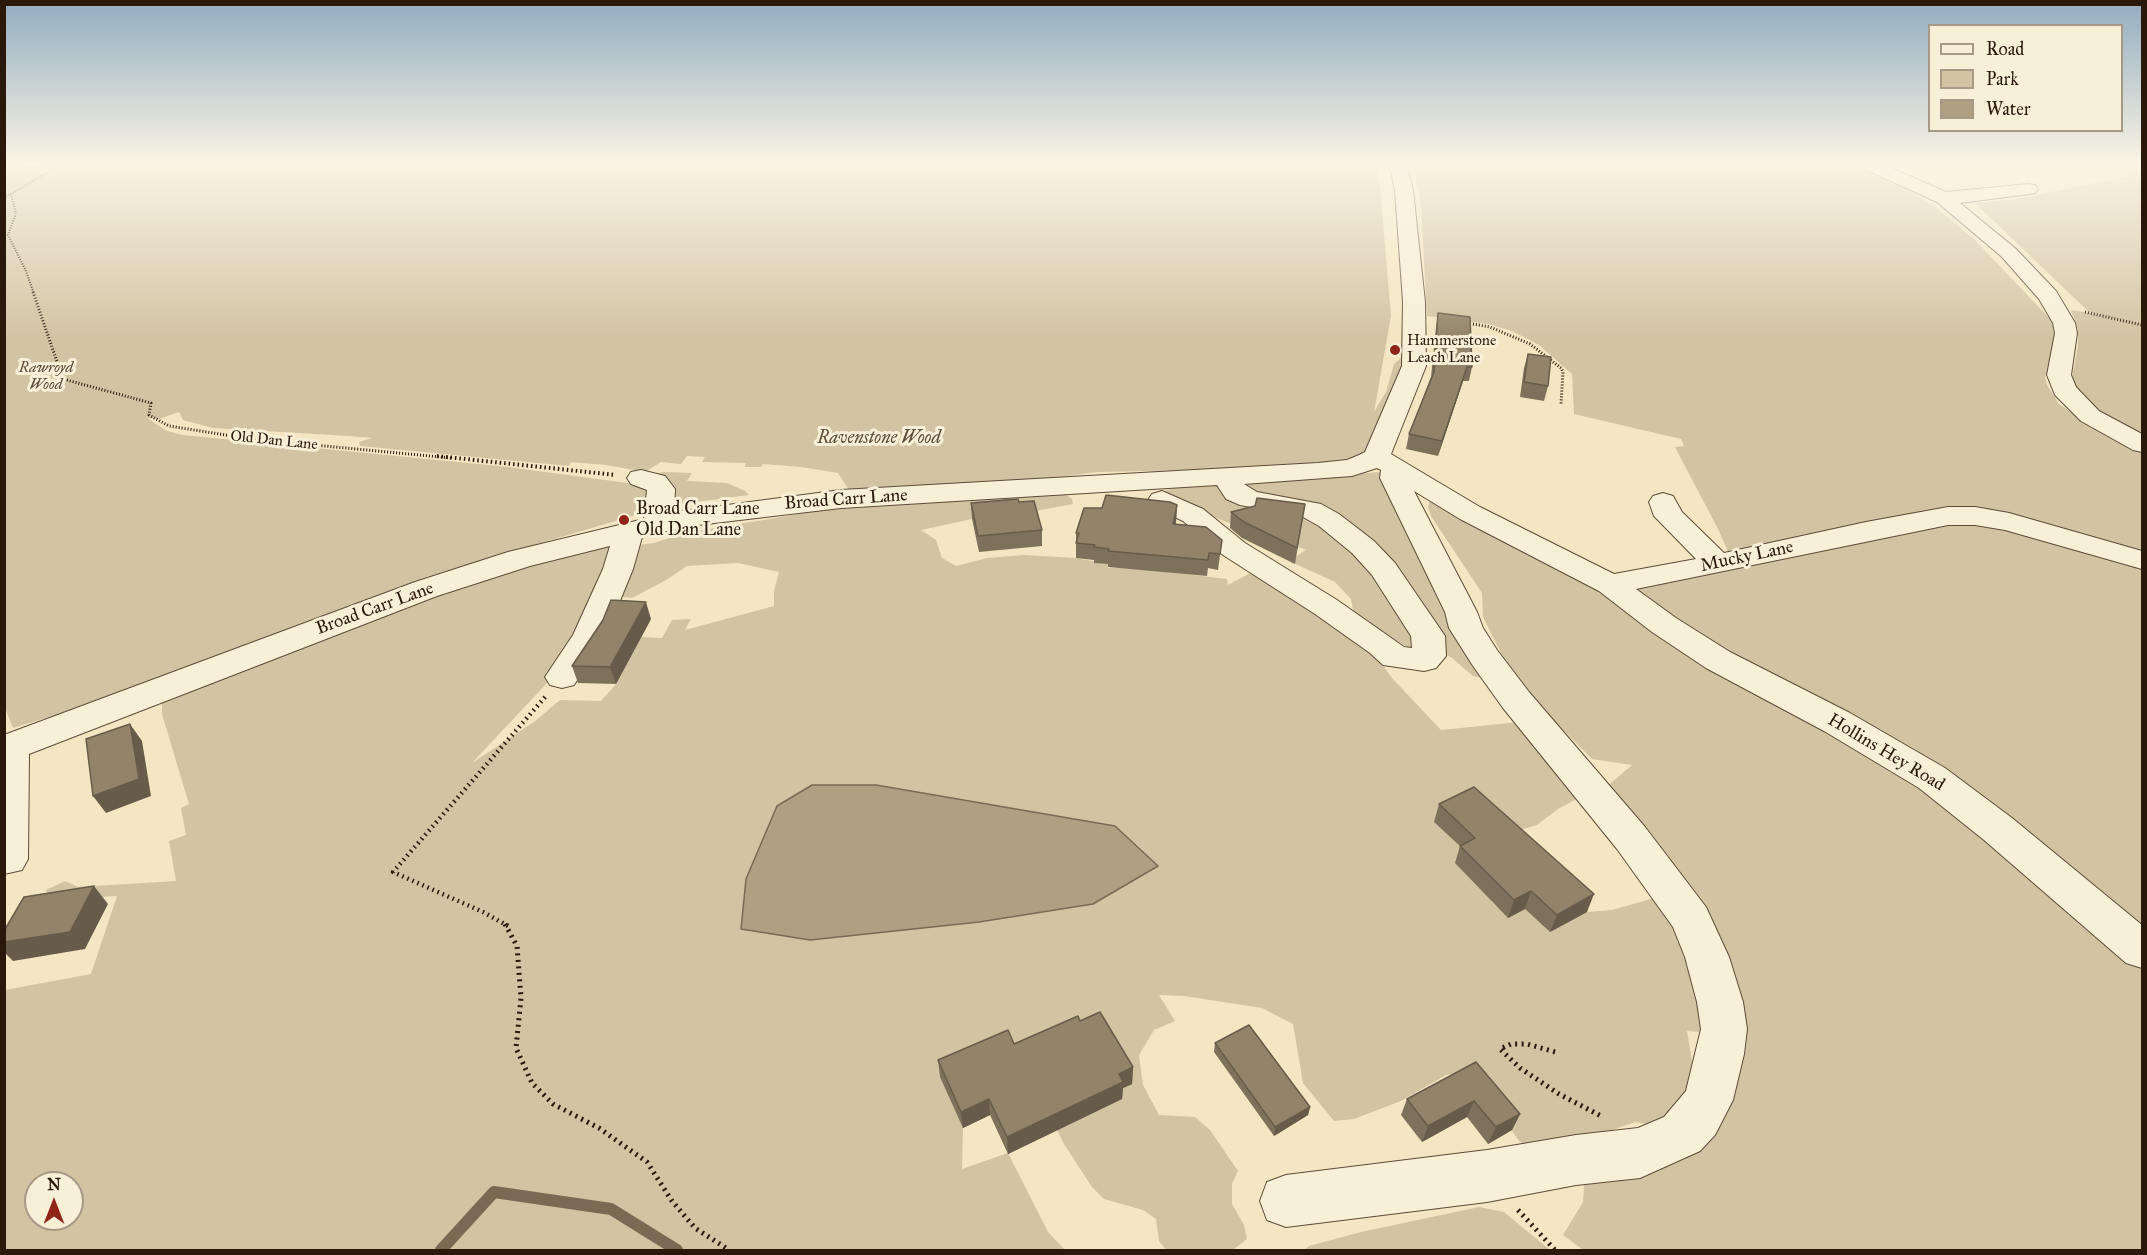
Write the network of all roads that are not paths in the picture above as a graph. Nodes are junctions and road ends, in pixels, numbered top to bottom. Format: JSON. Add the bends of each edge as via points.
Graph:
{"nodes":[{"id":1,"x":1406,"y":222,"type":"edge"},
{"id":2,"x":1971,"y":222,"type":"edge"},
{"id":3,"x":2142,"y":444,"type":"edge"},
{"id":4,"x":1386,"y":462,"type":"junction"},
{"id":5,"x":1225,"y":476,"type":"junction"},
{"id":6,"x":641,"y":478,"type":"road end"},
{"id":7,"x":1162,"y":500,"type":"edge"},
{"id":8,"x":1663,"y":502,"type":"dead end"},
{"id":9,"x":644,"y":528,"type":"junction"},
{"id":10,"x":2142,"y":560,"type":"edge"},
{"id":11,"x":1718,"y":563,"type":"junction"},
{"id":12,"x":1610,"y":584,"type":"junction"},
{"id":13,"x":562,"y":677,"type":"road end"},
{"id":14,"x":8,"y":748,"type":"edge"},
{"id":15,"x":8,"y":859,"type":"dead end"},
{"id":16,"x":2142,"y":950,"type":"edge"},
{"id":17,"x":1286,"y":1201,"type":"dead end"}],
"edges":[{"from":1,"to":4,"type":"street","via":[[1415,318],[1414,366]]},
{"from":2,"to":3,"type":"street","via":[[2009,253],[2055,306],[2066,333],[2060,384],[2071,400],[2102,424]]},
{"from":4,"to":5,"type":"street","name":"Broad Carr Lane","via":[[1352,468]]},
{"from":4,"to":12,"type":"street","via":[[1470,513]]},
{"from":4,"to":17,"type":"street","via":[[1466,628],[1485,658],[1631,838],[1691,919],[1713,976],[1724,1029],[1715,1082],[1697,1118],[1682,1134],[1640,1153]]},
{"from":5,"to":7,"type":"street","via":[[1236,493],[1311,510],[1363,547],[1384,570],[1428,636],[1429,656],[1424,660],[1395,657],[1326,607],[1234,549],[1193,515]]},
{"from":5,"to":9,"type":"street","name":"Broad Carr Lane","via":[[841,499],[722,511]]},
{"from":6,"to":9,"type":"street","via":[[656,482],[661,489]]},
{"from":8,"to":11,"type":"street","via":[[1669,516]]},
{"from":9,"to":13,"type":"street","via":[[618,569],[589,635]]},
{"from":9,"to":14,"type":"street","name":"Broad Carr Lane","via":[[519,559],[426,589]]},
{"from":10,"to":11,"type":"street","name":"Mucky Lane","via":[[2009,522],[1959,515]]},
{"from":11,"to":12,"type":"street","name":"Mucky Lane"},
{"from":12,"to":16,"type":"street","name":"Hollins Hey Road","via":[[1703,651],[1932,778]]},
{"from":14,"to":15,"type":"street"}]}
